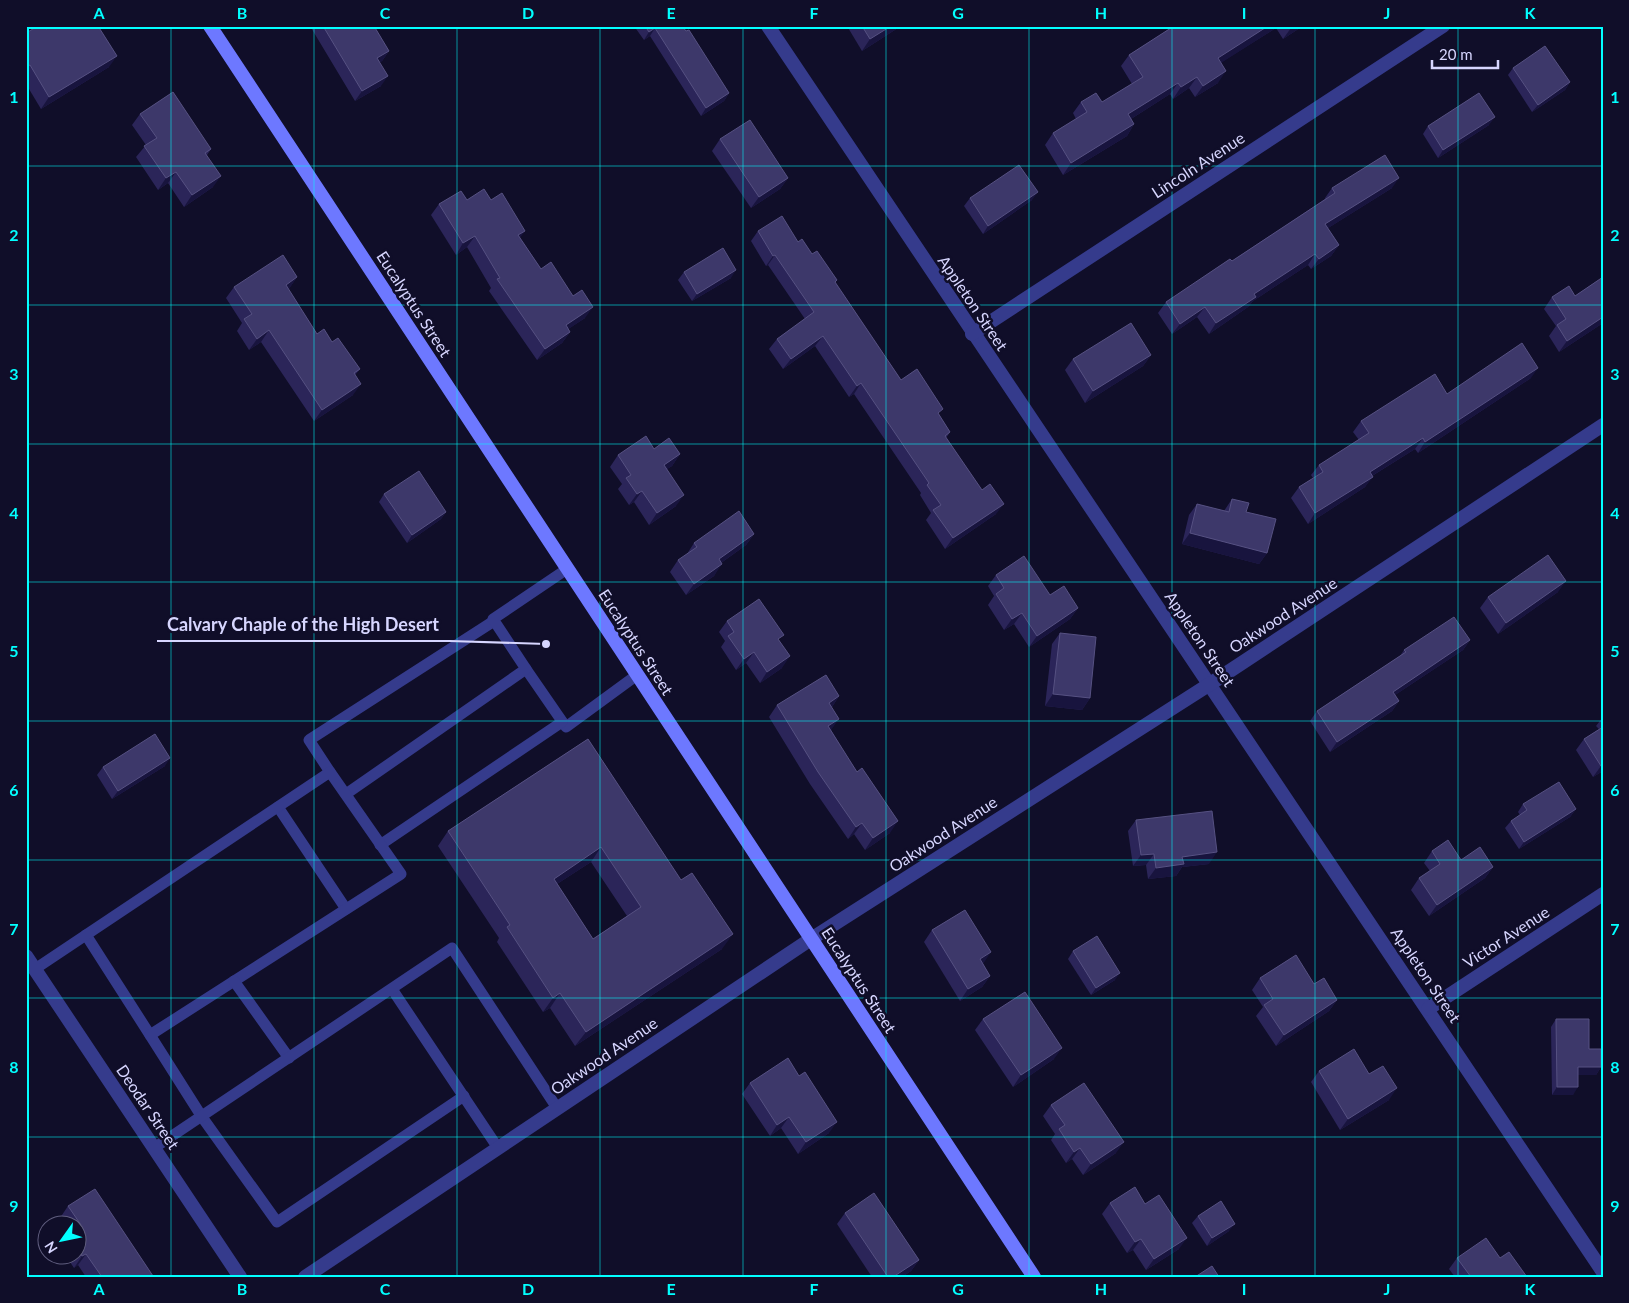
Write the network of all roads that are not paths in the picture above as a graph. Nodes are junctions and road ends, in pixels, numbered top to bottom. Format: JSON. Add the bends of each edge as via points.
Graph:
{"nodes":[{"id":1,"x":210,"y":26,"type":"edge"},
{"id":2,"x":768,"y":26,"type":"edge"},
{"id":3,"x":1443,"y":26,"type":"edge"},
{"id":4,"x":972,"y":334,"type":"junction"},
{"id":5,"x":1603,"y":425,"type":"edge"},
{"id":6,"x":568,"y":569,"type":"junction"},
{"id":7,"x":494,"y":621,"type":"junction"},
{"id":8,"x":526,"y":669,"type":"junction"},
{"id":9,"x":638,"y":675,"type":"junction"},
{"id":10,"x":1210,"y":684,"type":"junction"},
{"id":11,"x":562,"y":722,"type":"junction"},
{"id":12,"x":330,"y":772,"type":"junction"},
{"id":13,"x":346,"y":794,"type":"junction"},
{"id":14,"x":278,"y":806,"type":"junction"},
{"id":15,"x":380,"y":845,"type":"junction"},
{"id":16,"x":1603,"y":894,"type":"edge"},
{"id":17,"x":346,"y":909,"type":"junction"},
{"id":18,"x":86,"y":935,"type":"junction"},
{"id":19,"x":811,"y":939,"type":"junction"},
{"id":20,"x":26,"y":956,"type":"edge"},
{"id":21,"x":35,"y":970,"type":"junction"},
{"id":22,"x":234,"y":981,"type":"junction"},
{"id":23,"x":392,"y":989,"type":"junction"},
{"id":24,"x":1428,"y":1009,"type":"junction"},
{"id":25,"x":150,"y":1035,"type":"junction"},
{"id":26,"x":289,"y":1058,"type":"junction"},
{"id":27,"x":464,"y":1096,"type":"junction"},
{"id":28,"x":557,"y":1108,"type":"junction"},
{"id":29,"x":202,"y":1117,"type":"junction"},
{"id":30,"x":154,"y":1148,"type":"junction"},
{"id":31,"x":498,"y":1148,"type":"junction"},
{"id":32,"x":1603,"y":1272,"type":"edge"},
{"id":33,"x":240,"y":1277,"type":"edge"},
{"id":34,"x":305,"y":1277,"type":"edge"},
{"id":35,"x":1034,"y":1277,"type":"edge"}],
"edges":[{"from":1,"to":6,"type":"main road","name":"Eucalyptus Street"},
{"from":2,"to":4,"type":"street","name":"Appleton Street"},
{"from":3,"to":4,"type":"street","name":"Lincoln Avenue"},
{"from":4,"to":10,"type":"street","name":"Appleton Street"},
{"from":5,"to":10,"type":"street","name":"Oakwood Avenue"},
{"from":6,"to":7,"type":"lane","via":[[492,619]]},
{"from":6,"to":9,"type":"main road","name":"Eucalyptus Street"},
{"from":7,"to":8,"type":"lane"},
{"from":7,"to":12,"type":"lane","via":[[309,740]]},
{"from":8,"to":11,"type":"lane"},
{"from":8,"to":13,"type":"lane"},
{"from":9,"to":11,"type":"lane","via":[[566,727]]},
{"from":9,"to":19,"type":"main road","name":"Eucalyptus Street"},
{"from":10,"to":19,"type":"street","name":"Oakwood Avenue"},
{"from":10,"to":24,"type":"street","name":"Appleton Street"},
{"from":11,"to":15,"type":"lane"},
{"from":12,"to":13,"type":"lane"},
{"from":12,"to":14,"type":"lane"},
{"from":13,"to":15,"type":"lane"},
{"from":14,"to":17,"type":"lane"},
{"from":14,"to":18,"type":"lane"},
{"from":15,"to":17,"type":"lane","via":[[401,874]]},
{"from":16,"to":24,"type":"street","name":"Victor Avenue"},
{"from":17,"to":22,"type":"lane"},
{"from":18,"to":21,"type":"lane"},
{"from":18,"to":25,"type":"lane"},
{"from":19,"to":28,"type":"street","name":"Oakwood Avenue"},
{"from":19,"to":35,"type":"main road","name":"Eucalyptus Street"},
{"from":20,"to":21,"type":"street","name":"Deodar Street"},
{"from":21,"to":30,"type":"street","name":"Deodar Street"},
{"from":22,"to":25,"type":"lane"},
{"from":22,"to":26,"type":"lane"},
{"from":23,"to":26,"type":"lane"},
{"from":23,"to":27,"type":"lane"},
{"from":23,"to":28,"type":"lane","via":[[452,948]]},
{"from":24,"to":32,"type":"street","name":"Appleton Street"},
{"from":25,"to":29,"type":"lane"},
{"from":26,"to":29,"type":"lane"},
{"from":27,"to":29,"type":"lane","via":[[277,1222]]},
{"from":27,"to":31,"type":"lane"},
{"from":28,"to":31,"type":"street","name":"Oakwood Avenue"},
{"from":29,"to":30,"type":"lane"},
{"from":30,"to":33,"type":"street","name":"Deodar Street"},
{"from":31,"to":34,"type":"street","name":"Oakwood Avenue"}]}
